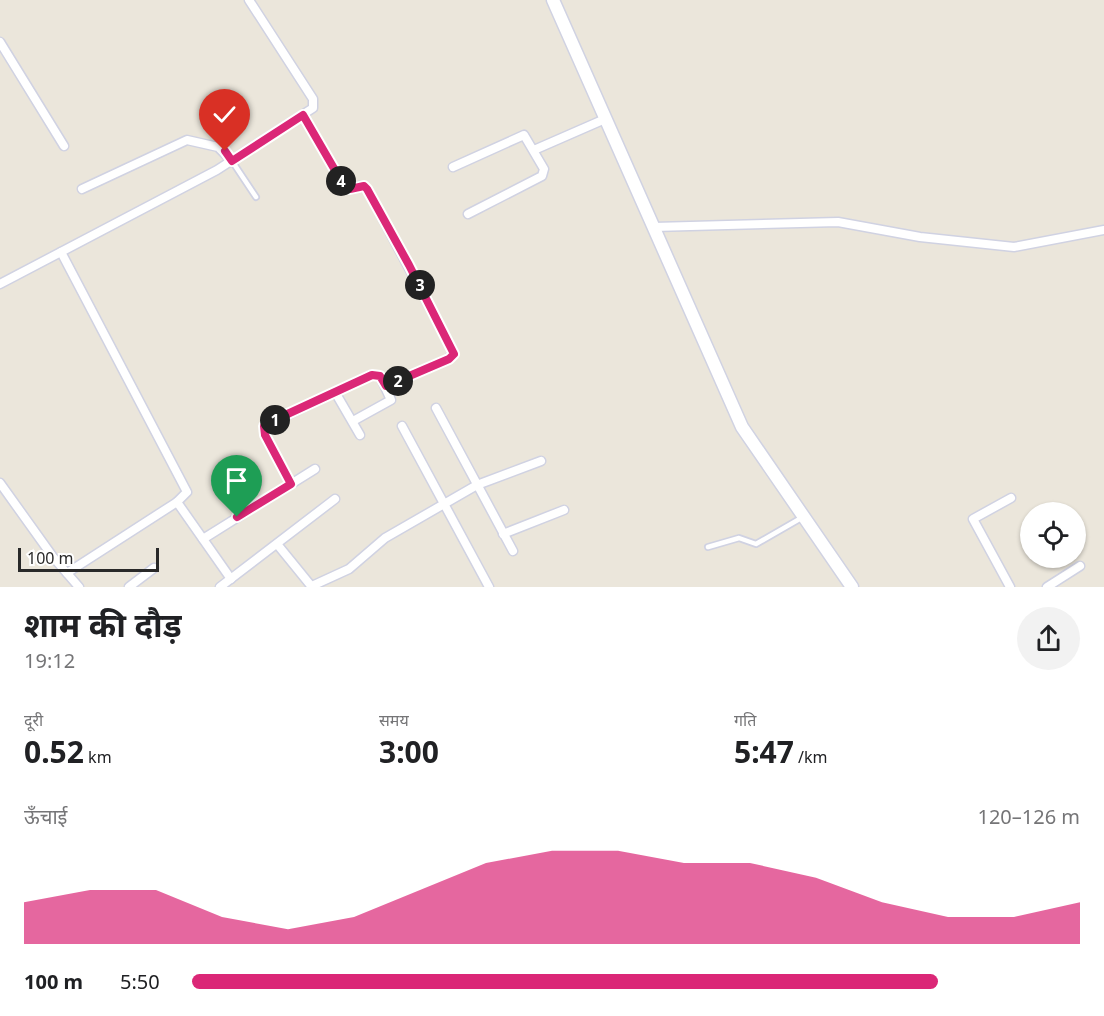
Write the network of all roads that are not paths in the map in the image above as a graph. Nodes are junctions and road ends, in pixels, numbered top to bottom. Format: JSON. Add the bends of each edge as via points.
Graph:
{"nodes":[{"id":1,"x":249,"y":0,"type":"edge"},
{"id":2,"x":554,"y":0,"type":"edge"},
{"id":3,"x":0,"y":42,"type":"edge"},
{"id":4,"x":303,"y":115,"type":"junction"},
{"id":5,"x":605,"y":119,"type":"junction"},
{"id":6,"x":64,"y":146,"type":"dead end"},
{"id":7,"x":534,"y":150,"type":"junction"},
{"id":8,"x":232,"y":161,"type":"junction"},
{"id":9,"x":453,"y":167,"type":"dead end"},
{"id":10,"x":82,"y":189,"type":"dead end"},
{"id":11,"x":256,"y":197,"type":"dead end"},
{"id":12,"x":468,"y":214,"type":"dead end"},
{"id":13,"x":654,"y":227,"type":"junction"},
{"id":14,"x":1104,"y":230,"type":"edge"},
{"id":15,"x":61,"y":252,"type":"junction"},
{"id":16,"x":0,"y":284,"type":"edge"},
{"id":17,"x":386,"y":386,"type":"junction"},
{"id":18,"x":335,"y":392,"type":"junction"},
{"id":19,"x":436,"y":408,"type":"dead end"},
{"id":20,"x":352,"y":421,"type":"junction"},
{"id":21,"x":402,"y":426,"type":"dead end"},
{"id":22,"x":360,"y":435,"type":"dead end"},
{"id":23,"x":541,"y":460,"type":"dead end"},
{"id":24,"x":315,"y":469,"type":"dead end"},
{"id":25,"x":0,"y":483,"type":"edge"},
{"id":26,"x":291,"y":484,"type":"junction"},
{"id":27,"x":477,"y":485,"type":"junction"},
{"id":28,"x":1011,"y":498,"type":"dead end"},
{"id":29,"x":335,"y":499,"type":"dead end"},
{"id":30,"x":177,"y":502,"type":"junction"},
{"id":31,"x":445,"y":504,"type":"junction"},
{"id":32,"x":564,"y":510,"type":"dead end"},
{"id":33,"x":803,"y":517,"type":"junction"},
{"id":34,"x":503,"y":534,"type":"junction"},
{"id":35,"x":203,"y":539,"type":"junction"},
{"id":36,"x":277,"y":544,"type":"junction"},
{"id":37,"x":708,"y":547,"type":"dead end"},
{"id":38,"x":513,"y":551,"type":"dead end"},
{"id":39,"x":154,"y":568,"type":"dead end"},
{"id":40,"x":1077,"y":568,"type":"edge"},
{"id":41,"x":67,"y":573,"type":"junction"},
{"id":42,"x":231,"y":579,"type":"junction"},
{"id":43,"x":312,"y":586,"type":"edge"},
{"id":44,"x":79,"y":587,"type":"edge"},
{"id":45,"x":129,"y":587,"type":"edge"},
{"id":46,"x":220,"y":587,"type":"edge"},
{"id":47,"x":489,"y":587,"type":"edge"},
{"id":48,"x":852,"y":587,"type":"edge"},
{"id":49,"x":1010,"y":587,"type":"edge"},
{"id":50,"x":1047,"y":587,"type":"edge"}],
"edges":[{"from":1,"to":4,"type":"street","via":[[313,99],[313,108]]},
{"from":2,"to":5,"type":"street"},
{"from":3,"to":6,"type":"street"},
{"from":4,"to":8,"type":"street"},
{"from":4,"to":17,"type":"street","via":[[343,184],[350,189],[367,189],[453,351],[449,359]]},
{"from":5,"to":7,"type":"street"},
{"from":5,"to":13,"type":"street"},
{"from":7,"to":9,"type":"street","via":[[527,137],[520,136]]},
{"from":7,"to":12,"type":"street","via":[[544,174]]},
{"from":8,"to":10,"type":"street","via":[[218,147],[187,140]]},
{"from":8,"to":11,"type":"lane"},
{"from":8,"to":15,"type":"street"},
{"from":13,"to":14,"type":"street","via":[[838,222],[920,237],[1014,247]]},
{"from":13,"to":33,"type":"street","via":[[742,428]]},
{"from":15,"to":16,"type":"street"},
{"from":15,"to":30,"type":"street","via":[[186,487],[187,492]]},
{"from":17,"to":18,"type":"street","via":[[376,374]]},
{"from":17,"to":20,"type":"street","via":[[391,396],[388,403]]},
{"from":18,"to":20,"type":"street"},
{"from":18,"to":26,"type":"street","via":[[264,426]]},
{"from":19,"to":27,"type":"street"},
{"from":20,"to":22,"type":"street"},
{"from":21,"to":31,"type":"street"},
{"from":23,"to":27,"type":"street"},
{"from":24,"to":26,"type":"street"},
{"from":25,"to":41,"type":"street"},
{"from":26,"to":35,"type":"street"},
{"from":27,"to":31,"type":"street"},
{"from":27,"to":34,"type":"street"},
{"from":28,"to":49,"type":"street","via":[[973,519]]},
{"from":29,"to":36,"type":"street"},
{"from":30,"to":35,"type":"street"},
{"from":30,"to":41,"type":"street"},
{"from":31,"to":43,"type":"street","via":[[385,538],[349,569]]},
{"from":31,"to":47,"type":"street"},
{"from":32,"to":34,"type":"street"},
{"from":33,"to":37,"type":"lane","via":[[756,544],[739,538]]},
{"from":33,"to":48,"type":"street"},
{"from":34,"to":38,"type":"street"},
{"from":35,"to":42,"type":"street"},
{"from":36,"to":42,"type":"street"},
{"from":36,"to":43,"type":"street"},
{"from":39,"to":45,"type":"street"},
{"from":40,"to":50,"type":"street"},
{"from":41,"to":44,"type":"street"},
{"from":42,"to":46,"type":"street"}]}
